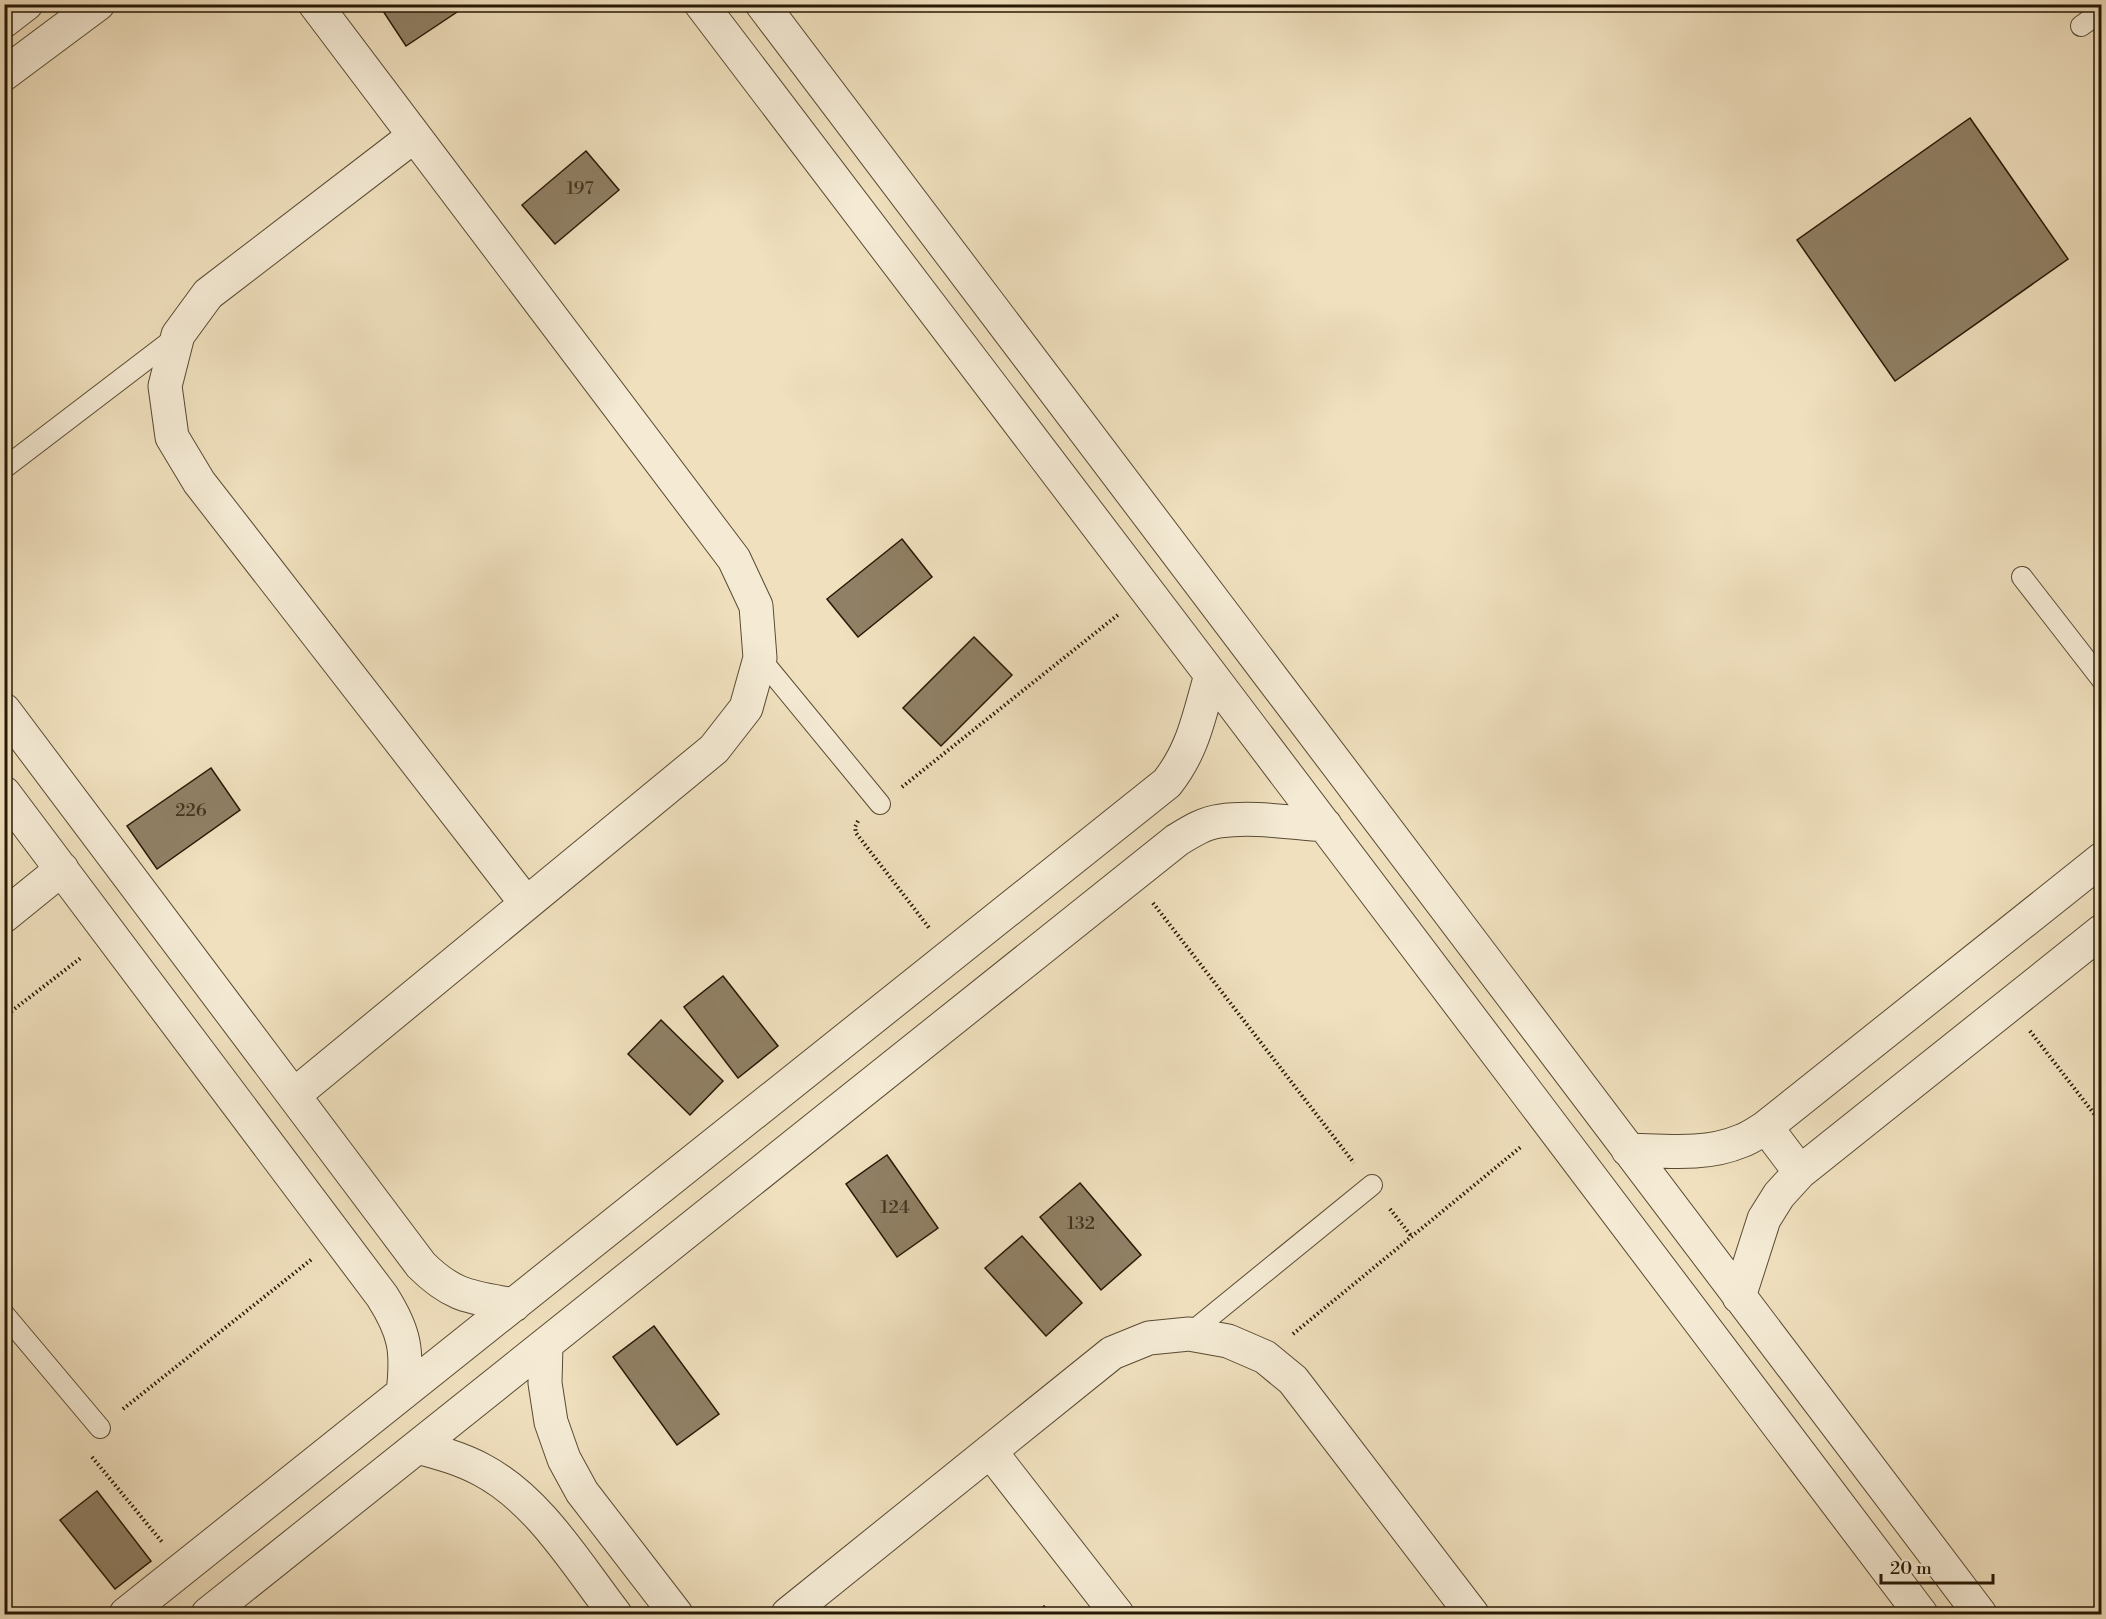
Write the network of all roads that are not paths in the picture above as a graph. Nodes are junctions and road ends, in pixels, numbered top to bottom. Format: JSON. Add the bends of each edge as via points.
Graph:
{"nodes":[{"id":1,"x":26,"y":4,"type":"edge"},
{"id":2,"x":98,"y":4,"type":"edge"},
{"id":3,"x":315,"y":4,"type":"edge"},
{"id":4,"x":701,"y":4,"type":"edge"},
{"id":5,"x":762,"y":4,"type":"edge"},
{"id":6,"x":2102,"y":11,"type":"edge"},
{"id":7,"x":4,"y":21,"type":"edge"},
{"id":8,"x":2081,"y":26,"type":"dead end"},
{"id":9,"x":4,"y":74,"type":"edge"},
{"id":10,"x":414,"y":136,"type":"junction"},
{"id":11,"x":879,"y":159,"type":"junction"},
{"id":12,"x":842,"y":190,"type":"junction"},
{"id":13,"x":178,"y":336,"type":"junction"},
{"id":14,"x":7,"y":466,"type":"dead end"},
{"id":15,"x":2022,"y":577,"type":"dead end"},
{"id":16,"x":760,"y":658,"type":"junction"},
{"id":17,"x":1211,"y":675,"type":"junction"},
{"id":18,"x":2102,"y":680,"type":"edge"},
{"id":19,"x":4,"y":710,"type":"edge"},
{"id":20,"x":4,"y":793,"type":"edge"},
{"id":21,"x":880,"y":804,"type":"road end"},
{"id":22,"x":1124,"y":818,"type":"junction"},
{"id":23,"x":1325,"y":825,"type":"junction"},
{"id":24,"x":2102,"y":859,"type":"edge"},
{"id":25,"x":1144,"y":867,"type":"junction"},
{"id":26,"x":62,"y":869,"type":"junction"},
{"id":27,"x":526,"y":903,"type":"junction"},
{"id":28,"x":4,"y":916,"type":"edge"},
{"id":29,"x":2102,"y":931,"type":"edge"},
{"id":30,"x":294,"y":1095,"type":"junction"},
{"id":31,"x":1766,"y":1127,"type":"junction"},
{"id":32,"x":1628,"y":1150,"type":"junction"},
{"id":33,"x":1800,"y":1172,"type":"junction"},
{"id":34,"x":1372,"y":1185,"type":"road end"},
{"id":35,"x":421,"y":1264,"type":"junction"},
{"id":36,"x":382,"y":1296,"type":"junction"},
{"id":37,"x":1739,"y":1297,"type":"junction"},
{"id":38,"x":514,"y":1305,"type":"junction"},
{"id":39,"x":4,"y":1314,"type":"edge"},
{"id":40,"x":1189,"y":1334,"type":"junction"},
{"id":41,"x":546,"y":1345,"type":"junction"},
{"id":42,"x":402,"y":1394,"type":"junction"},
{"id":43,"x":99,"y":1428,"type":"road end"},
{"id":44,"x":418,"y":1447,"type":"junction"},
{"id":45,"x":990,"y":1451,"type":"junction"},
{"id":46,"x":126,"y":1614,"type":"edge"},
{"id":47,"x":208,"y":1614,"type":"edge"},
{"id":48,"x":615,"y":1614,"type":"edge"},
{"id":49,"x":676,"y":1614,"type":"edge"},
{"id":50,"x":788,"y":1614,"type":"edge"},
{"id":51,"x":1117,"y":1614,"type":"edge"},
{"id":52,"x":1472,"y":1614,"type":"edge"},
{"id":53,"x":1921,"y":1614,"type":"edge"},
{"id":54,"x":1980,"y":1614,"type":"edge"}],
"edges":[{"from":1,"to":7,"type":"street"},
{"from":2,"to":9,"type":"street"},
{"from":3,"to":10,"type":"street"},
{"from":4,"to":12,"type":"street"},
{"from":5,"to":11,"type":"street"},
{"from":6,"to":8,"type":"lane"},
{"from":10,"to":13,"type":"street","via":[[208,294]]},
{"from":10,"to":16,"type":"street","via":[[734,559],[756,606]]},
{"from":11,"to":12,"type":"street"},
{"from":11,"to":32,"type":"street"},
{"from":12,"to":17,"type":"street"},
{"from":13,"to":14,"type":"lane"},
{"from":13,"to":27,"type":"street","via":[[165,386],[169,417],[172,437],[199,482]]},
{"from":15,"to":18,"type":"lane"},
{"from":16,"to":21,"type":"lane"},
{"from":16,"to":27,"type":"street","via":[[746,708],[714,749]]},
{"from":17,"to":22,"type":"street","via":[[1181,766],[1167,783]]},
{"from":17,"to":23,"type":"street"},
{"from":19,"to":30,"type":"street"},
{"from":20,"to":26,"type":"street"},
{"from":22,"to":25,"type":"street"},
{"from":22,"to":38,"type":"street"},
{"from":23,"to":25,"type":"street","via":[[1219,821],[1187,834]]},
{"from":23,"to":53,"type":"street"},
{"from":24,"to":31,"type":"street"},
{"from":25,"to":41,"type":"street"},
{"from":26,"to":28,"type":"street"},
{"from":26,"to":36,"type":"street"},
{"from":27,"to":30,"type":"street"},
{"from":29,"to":33,"type":"street"},
{"from":30,"to":35,"type":"street"},
{"from":31,"to":32,"type":"street","via":[[1742,1141],[1716,1149]]},
{"from":31,"to":33,"type":"street"},
{"from":32,"to":37,"type":"street"},
{"from":33,"to":37,"type":"street","via":[[1764,1219]]},
{"from":34,"to":40,"type":"lane"},
{"from":35,"to":36,"type":"street","via":[[418,1279],[409,1289],[396,1296]]},
{"from":35,"to":38,"type":"street","via":[[457,1293]]},
{"from":36,"to":42,"type":"street","via":[[404,1341]]},
{"from":37,"to":54,"type":"street"},
{"from":38,"to":42,"type":"street"},
{"from":39,"to":43,"type":"lane"},
{"from":40,"to":45,"type":"street","via":[[1149,1338],[1112,1353]]},
{"from":40,"to":52,"type":"street","via":[[1228,1341],[1265,1357],[1293,1380]]},
{"from":41,"to":44,"type":"street"},
{"from":41,"to":49,"type":"street","via":[[545,1383],[551,1422],[564,1458],[582,1492]]},
{"from":42,"to":46,"type":"street"},
{"from":44,"to":47,"type":"street"},
{"from":44,"to":48,"type":"street","via":[[463,1461],[514,1492],[540,1516]]},
{"from":45,"to":50,"type":"street"},
{"from":45,"to":51,"type":"street"}]}
